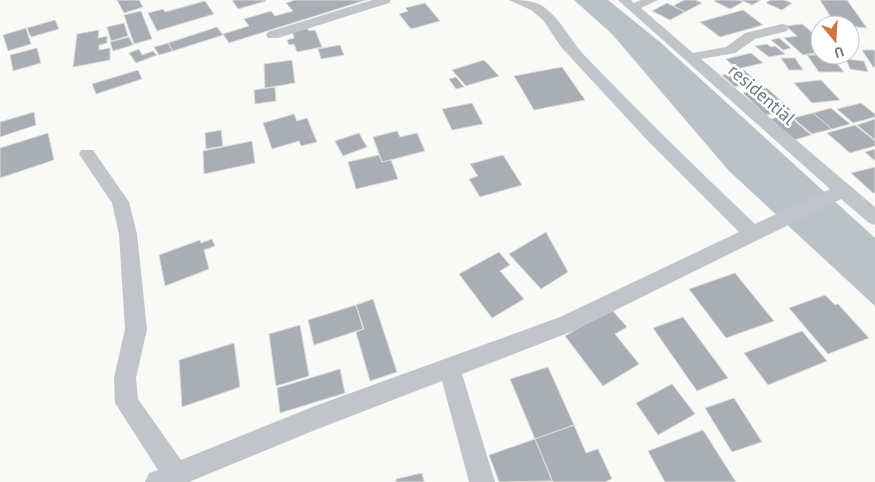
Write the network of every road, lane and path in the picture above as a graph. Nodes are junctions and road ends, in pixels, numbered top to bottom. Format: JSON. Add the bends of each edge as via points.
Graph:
{"nodes":[{"id":1,"x":385,"y":0,"type":"edge"},
{"id":2,"x":515,"y":0,"type":"edge"},
{"id":3,"x":652,"y":0,"type":"edge"},
{"id":4,"x":629,"y":3,"type":"edge"},
{"id":5,"x":782,"y":28,"type":"dead end"},
{"id":6,"x":273,"y":35,"type":"dead end"},
{"id":7,"x":691,"y":57,"type":"junction"},
{"id":8,"x":87,"y":154,"type":"dead end"},
{"id":9,"x":838,"y":192,"type":"junction"},
{"id":10,"x":875,"y":196,"type":"edge"},
{"id":11,"x":856,"y":202,"type":"junction"},
{"id":12,"x":875,"y":218,"type":"edge"},
{"id":13,"x":762,"y":230,"type":"junction"},
{"id":14,"x":449,"y":368,"type":"junction"},
{"id":15,"x":167,"y":478,"type":"edge"},
{"id":16,"x":482,"y":482,"type":"edge"}],
"edges":[{"from":1,"to":6,"type":"street"},
{"from":2,"to":13,"type":"street","via":[[535,7],[547,17],[566,44],[647,130]]},
{"from":3,"to":4,"type":"street"},
{"from":4,"to":7,"type":"street","name":"residential"},
{"from":5,"to":7,"type":"street","via":[[750,36],[730,50]]},
{"from":7,"to":9,"type":"street","name":"residential"},
{"from":8,"to":15,"type":"street","via":[[120,202],[128,234],[136,329],[125,378],[127,403]]},
{"from":9,"to":11,"type":"street","name":"residential"},
{"from":9,"to":13,"type":"street"},
{"from":10,"to":11,"type":"street"},
{"from":11,"to":12,"type":"street","name":"residential"},
{"from":13,"to":14,"type":"street","via":[[566,324]]},
{"from":14,"to":15,"type":"street"},
{"from":14,"to":16,"type":"street"}]}
